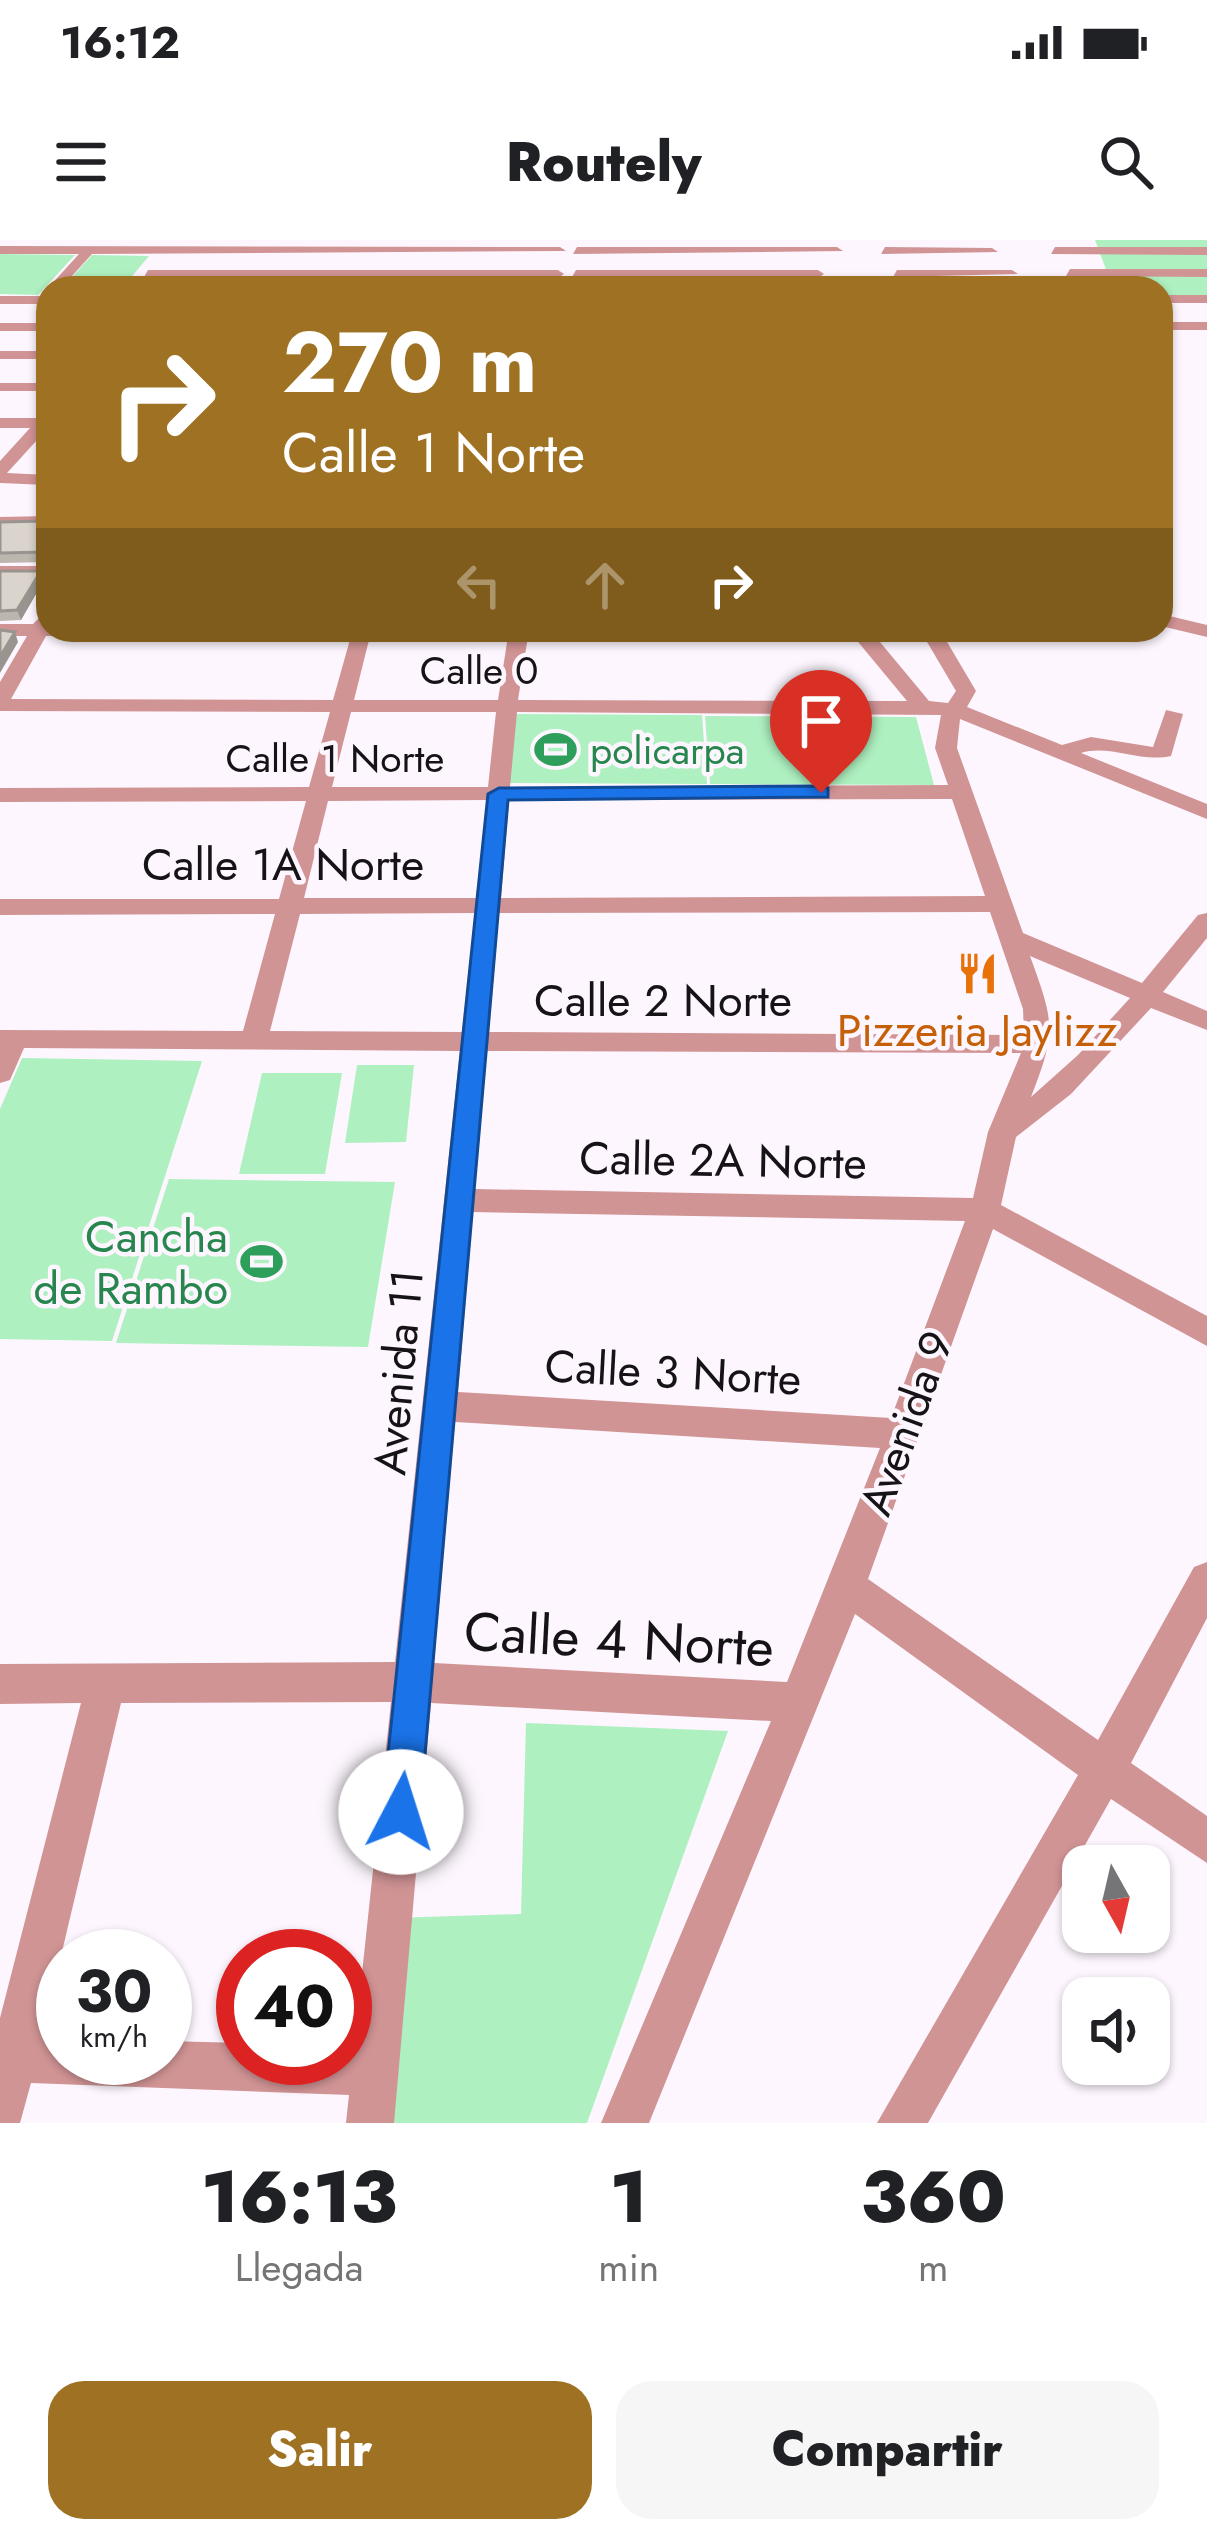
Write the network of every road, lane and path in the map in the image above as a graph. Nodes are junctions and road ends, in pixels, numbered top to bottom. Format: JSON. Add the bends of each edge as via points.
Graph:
{"nodes":[{"id":1,"x":370,"y":245,"type":"edge"},
{"id":2,"x":718,"y":245,"type":"edge"},
{"id":3,"x":169,"y":246,"type":"edge"},
{"id":4,"x":561,"y":246,"type":"edge"},
{"id":5,"x":578,"y":246,"type":"edge"},
{"id":6,"x":882,"y":246,"type":"edge"},
{"id":7,"x":1050,"y":246,"type":"edge"},
{"id":8,"x":0,"y":250,"type":"edge"},
{"id":9,"x":790,"y":250,"type":"junction"},
{"id":10,"x":88,"y":251,"type":"junction"},
{"id":11,"x":837,"y":251,"type":"dead end"},
{"id":12,"x":1207,"y":251,"type":"edge"},
{"id":13,"x":992,"y":252,"type":"dead end"},
{"id":14,"x":1070,"y":273,"type":"junction"},
{"id":15,"x":1207,"y":273,"type":"edge"},
{"id":16,"x":148,"y":274,"type":"joint"},
{"id":17,"x":800,"y":274,"type":"junction"},
{"id":18,"x":818,"y":274,"type":"dead end"},
{"id":19,"x":897,"y":274,"type":"joint"},
{"id":20,"x":1012,"y":274,"type":"dead end"},
{"id":21,"x":65,"y":276,"type":"edge"},
{"id":22,"x":208,"y":276,"type":"edge"},
{"id":23,"x":359,"y":276,"type":"edge"},
{"id":24,"x":558,"y":276,"type":"edge"},
{"id":25,"x":576,"y":276,"type":"edge"},
{"id":26,"x":725,"y":276,"type":"edge"},
{"id":27,"x":779,"y":276,"type":"edge"},
{"id":28,"x":1072,"y":276,"type":"edge"},
{"id":29,"x":36,"y":296,"type":"edge"},
{"id":30,"x":1173,"y":299,"type":"edge"},
{"id":31,"x":1207,"y":299,"type":"edge"},
{"id":32,"x":0,"y":300,"type":"edge"},
{"id":33,"x":1173,"y":326,"type":"edge"},
{"id":34,"x":1207,"y":326,"type":"edge"},
{"id":35,"x":0,"y":327,"type":"edge"},
{"id":36,"x":36,"y":327,"type":"edge"},
{"id":37,"x":0,"y":355,"type":"edge"},
{"id":38,"x":36,"y":355,"type":"edge"},
{"id":39,"x":0,"y":387,"type":"edge"},
{"id":40,"x":36,"y":387,"type":"edge"},
{"id":41,"x":36,"y":421,"type":"edge"},
{"id":42,"x":0,"y":423,"type":"edge"},
{"id":43,"x":36,"y":432,"type":"edge"},
{"id":44,"x":2,"y":468,"type":"edge"},
{"id":45,"x":36,"y":477,"type":"edge"},
{"id":46,"x":36,"y":521,"type":"edge"},
{"id":47,"x":0,"y":522,"type":"edge"},
{"id":48,"x":0,"y":571,"type":"edge"},
{"id":49,"x":36,"y":571,"type":"edge"},
{"id":50,"x":36,"y":623,"type":"edge"},
{"id":51,"x":1173,"y":623,"type":"edge"},
{"id":52,"x":0,"y":630,"type":"edge"},
{"id":53,"x":1207,"y":631,"type":"edge"},
{"id":54,"x":36,"y":637,"type":"edge"},
{"id":55,"x":359,"y":642,"type":"edge"},
{"id":56,"x":517,"y":642,"type":"edge"},
{"id":57,"x":872,"y":642,"type":"edge"},
{"id":58,"x":937,"y":642,"type":"edge"},
{"id":59,"x":0,"y":702,"type":"edge"},
{"id":60,"x":342,"y":706,"type":"junction"},
{"id":61,"x":507,"y":706,"type":"junction"},
{"id":62,"x":940,"y":708,"type":"junction"},
{"id":63,"x":1173,"y":714,"type":"dead end"},
{"id":64,"x":1064,"y":752,"type":"junction"},
{"id":65,"x":959,"y":792,"type":"junction"},
{"id":66,"x":319,"y":794,"type":"junction"},
{"id":67,"x":499,"y":794,"type":"junction"},
{"id":68,"x":0,"y":795,"type":"edge"},
{"id":69,"x":1207,"y":812,"type":"edge"},
{"id":70,"x":998,"y":904,"type":"junction"},
{"id":71,"x":488,"y":905,"type":"junction"},
{"id":72,"x":290,"y":906,"type":"junction"},
{"id":73,"x":0,"y":907,"type":"edge"},
{"id":74,"x":1207,"y":921,"type":"edge"},
{"id":75,"x":1011,"y":938,"type":"junction"},
{"id":76,"x":1148,"y":993,"type":"junction"},
{"id":77,"x":1207,"y":1021,"type":"edge"},
{"id":78,"x":7,"y":1039,"type":"edge"},
{"id":79,"x":254,"y":1040,"type":"junction"},
{"id":80,"x":475,"y":1041,"type":"junction"},
{"id":81,"x":1038,"y":1044,"type":"junction"},
{"id":82,"x":0,"y":1073,"type":"edge"},
{"id":83,"x":1003,"y":1132,"type":"junction"},
{"id":84,"x":459,"y":1200,"type":"junction"},
{"id":85,"x":985,"y":1210,"type":"junction"},
{"id":86,"x":1207,"y":1332,"type":"edge"},
{"id":87,"x":440,"y":1406,"type":"junction"},
{"id":88,"x":900,"y":1434,"type":"junction"},
{"id":89,"x":1207,"y":1580,"type":"edge"},
{"id":90,"x":847,"y":1586,"type":"junction"},
{"id":91,"x":413,"y":1682,"type":"junction"},
{"id":92,"x":0,"y":1684,"type":"edge"},
{"id":93,"x":105,"y":1686,"type":"junction"},
{"id":94,"x":801,"y":1703,"type":"junction"},
{"id":95,"x":1105,"y":1769,"type":"junction"},
{"id":96,"x":1207,"y":1842,"type":"edge"},
{"id":97,"x":7,"y":2058,"type":"edge"},
{"id":98,"x":376,"y":2072,"type":"junction"},
{"id":99,"x":0,"y":2112,"type":"edge"},
{"id":100,"x":370,"y":2123,"type":"edge"},
{"id":101,"x":626,"y":2123,"type":"edge"},
{"id":102,"x":901,"y":2123,"type":"edge"}],
"edges":[{"from":1,"to":3,"type":"street"},
{"from":1,"to":4,"type":"street"},
{"from":1,"to":23,"type":"street"},
{"from":2,"to":5,"type":"street"},
{"from":2,"to":9,"type":"street"},
{"from":2,"to":26,"type":"street"},
{"from":3,"to":10,"type":"street"},
{"from":3,"to":16,"type":"street"},
{"from":4,"to":24,"type":"street"},
{"from":5,"to":25,"type":"street"},
{"from":6,"to":13,"type":"street"},
{"from":6,"to":19,"type":"street"},
{"from":7,"to":12,"type":"street"},
{"from":7,"to":14,"type":"street"},
{"from":8,"to":10,"type":"street"},
{"from":9,"to":11,"type":"street"},
{"from":9,"to":17,"type":"street"},
{"from":10,"to":21,"type":"street"},
{"from":14,"to":15,"type":"street"},
{"from":14,"to":28,"type":"street"},
{"from":16,"to":22,"type":"street"},
{"from":17,"to":18,"type":"street"},
{"from":17,"to":27,"type":"street"},
{"from":19,"to":20,"type":"street"},
{"from":29,"to":32,"type":"street"},
{"from":30,"to":31,"type":"street"},
{"from":33,"to":34,"type":"street"},
{"from":35,"to":36,"type":"street"},
{"from":37,"to":38,"type":"street"},
{"from":39,"to":40,"type":"street"},
{"from":41,"to":42,"type":"street"},
{"from":43,"to":44,"type":"street"},
{"from":44,"to":45,"type":"street"},
{"from":46,"to":47,"type":"street"},
{"from":48,"to":49,"type":"street"},
{"from":50,"to":52,"type":"street"},
{"from":51,"to":53,"type":"street"},
{"from":54,"to":59,"type":"street"},
{"from":55,"to":60,"type":"street"},
{"from":56,"to":61,"type":"street","name":"Avenida 11"},
{"from":57,"to":62,"type":"street"},
{"from":58,"to":62,"type":"street","via":[[966,691]]},
{"from":59,"to":60,"type":"street","name":"Calle 0"},
{"from":60,"to":61,"type":"street","name":"Calle 0"},
{"from":60,"to":66,"type":"street"},
{"from":61,"to":62,"type":"street","name":"Calle 0"},
{"from":61,"to":67,"type":"street","name":"Avenida 11"},
{"from":62,"to":64,"type":"street"},
{"from":62,"to":65,"type":"street","via":[[949,719],[946,748]]},
{"from":63,"to":64,"type":"street","via":[[1163,751],[1153,755],[1081,741]]},
{"from":64,"to":69,"type":"street"},
{"from":65,"to":67,"type":"street","name":"Calle 1 Norte"},
{"from":65,"to":70,"type":"street"},
{"from":66,"to":67,"type":"street","name":"Calle 1 Norte"},
{"from":66,"to":68,"type":"street","name":"Calle 1 Norte"},
{"from":66,"to":72,"type":"street"},
{"from":67,"to":71,"type":"street","name":"Avenida 11"},
{"from":70,"to":71,"type":"street","name":"Calle 1A Norte"},
{"from":70,"to":75,"type":"street"},
{"from":71,"to":72,"type":"street","name":"Calle 1A Norte"},
{"from":71,"to":80,"type":"street","name":"Avenida 11"},
{"from":72,"to":73,"type":"street","name":"Calle 1A Norte"},
{"from":72,"to":79,"type":"street"},
{"from":74,"to":76,"type":"street"},
{"from":75,"to":76,"type":"street"},
{"from":75,"to":81,"type":"street","via":[[1036,1009]]},
{"from":76,"to":77,"type":"street"},
{"from":76,"to":83,"type":"street","via":[[1078,1076]]},
{"from":78,"to":79,"type":"street","name":"Calle 2 Norte"},
{"from":78,"to":82,"type":"street"},
{"from":79,"to":80,"type":"street","name":"Calle 2 Norte"},
{"from":80,"to":81,"type":"street","name":"Calle 2 Norte"},
{"from":80,"to":84,"type":"street","name":"Avenida 11"},
{"from":81,"to":83,"type":"street","name":"Avenida 9"},
{"from":83,"to":85,"type":"street","name":"Avenida 9"},
{"from":84,"to":85,"type":"street","name":"Calle 2A Norte"},
{"from":84,"to":87,"type":"street","name":"Avenida 11"},
{"from":85,"to":86,"type":"street"},
{"from":85,"to":88,"type":"street","name":"Avenida 9"},
{"from":87,"to":88,"type":"street","name":"Calle 3 Norte"},
{"from":87,"to":91,"type":"street","name":"Avenida 11"},
{"from":88,"to":90,"type":"street","name":"Avenida 9"},
{"from":89,"to":95,"type":"street"},
{"from":90,"to":94,"type":"street","name":"Avenida 9"},
{"from":90,"to":95,"type":"street"},
{"from":91,"to":93,"type":"street","name":"Calle 4 Norte"},
{"from":91,"to":94,"type":"street","name":"Calle 4 Norte"},
{"from":91,"to":98,"type":"street","name":"Avenida 11"},
{"from":92,"to":93,"type":"street","name":"Calle 4 Norte"},
{"from":93,"to":97,"type":"street"},
{"from":94,"to":101,"type":"street","name":"Avenida 9"},
{"from":95,"to":96,"type":"street"},
{"from":95,"to":102,"type":"street"},
{"from":97,"to":98,"type":"street"},
{"from":97,"to":99,"type":"street"},
{"from":98,"to":100,"type":"street","name":"Avenida 11"}]}
